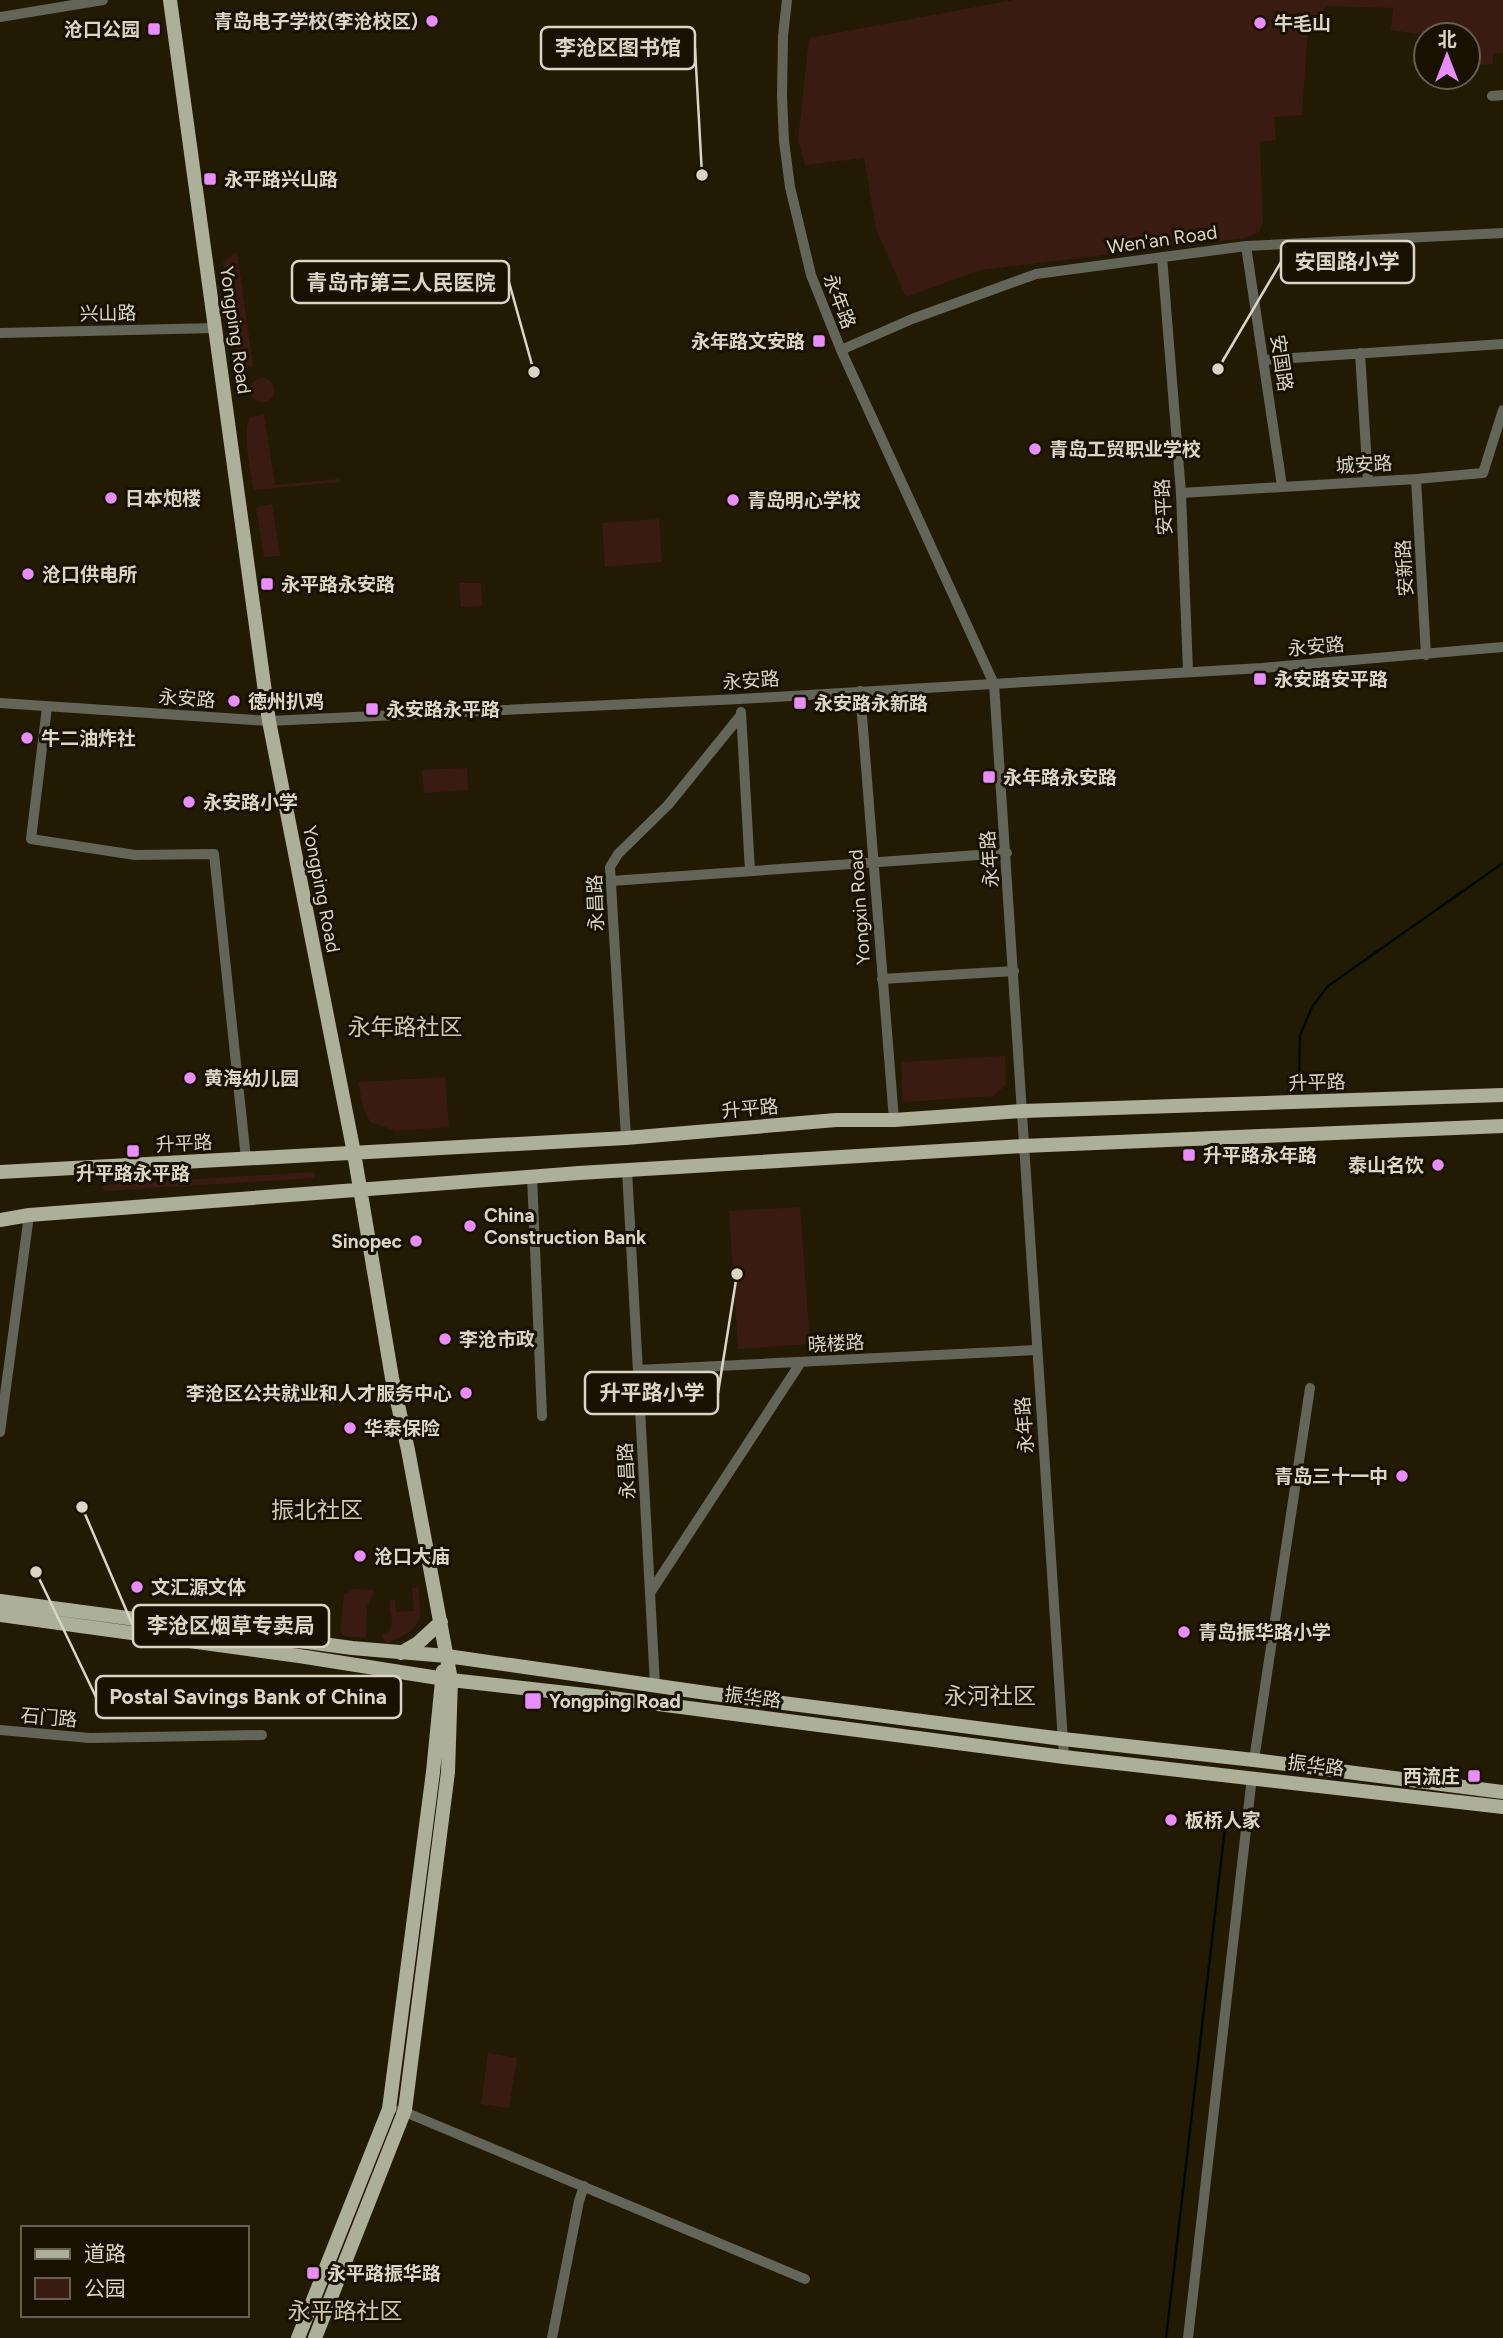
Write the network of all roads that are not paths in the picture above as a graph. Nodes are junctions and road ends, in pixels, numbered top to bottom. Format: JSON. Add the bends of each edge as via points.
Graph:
{"nodes":[{"id":1,"x":103,"y":0,"type":"edge"},
{"id":2,"x":170,"y":0,"type":"edge"},
{"id":3,"x":787,"y":0,"type":"edge"},
{"id":4,"x":0,"y":17,"type":"edge"},
{"id":5,"x":1503,"y":233,"type":"edge"},
{"id":6,"x":1246,"y":246,"type":"junction"},
{"id":7,"x":1162,"y":257,"type":"junction"},
{"id":8,"x":216,"y":328,"type":"junction"},
{"id":9,"x":0,"y":333,"type":"edge"},
{"id":10,"x":1503,"y":344,"type":"edge"},
{"id":11,"x":841,"y":350,"type":"junction"},
{"id":12,"x":1360,"y":353,"type":"junction"},
{"id":13,"x":1263,"y":360,"type":"junction"},
{"id":14,"x":1503,"y":410,"type":"edge"},
{"id":15,"x":1416,"y":479,"type":"junction"},
{"id":16,"x":1368,"y":482,"type":"junction"},
{"id":17,"x":1282,"y":486,"type":"junction"},
{"id":18,"x":1181,"y":493,"type":"junction"},
{"id":19,"x":1503,"y":647,"type":"edge"},
{"id":20,"x":1426,"y":654,"type":"junction"},
{"id":21,"x":1188,"y":671,"type":"junction"},
{"id":22,"x":994,"y":684,"type":"junction"},
{"id":23,"x":860,"y":691,"type":"junction"},
{"id":24,"x":740,"y":699,"type":"junction"},
{"id":25,"x":0,"y":703,"type":"edge"},
{"id":26,"x":47,"y":707,"type":"junction"},
{"id":27,"x":741,"y":715,"type":"junction"},
{"id":28,"x":269,"y":721,"type":"junction"},
{"id":29,"x":1007,"y":853,"type":"junction"},
{"id":30,"x":873,"y":863,"type":"junction"},
{"id":31,"x":750,"y":871,"type":"junction"},
{"id":32,"x":611,"y":881,"type":"junction"},
{"id":33,"x":1014,"y":971,"type":"junction"},
{"id":34,"x":882,"y":979,"type":"junction"},
{"id":35,"x":1503,"y":1095,"type":"edge"},
{"id":36,"x":1023,"y":1111,"type":"junction"},
{"id":37,"x":894,"y":1119,"type":"junction"},
{"id":38,"x":1503,"y":1126,"type":"edge"},
{"id":39,"x":626,"y":1138,"type":"junction"},
{"id":40,"x":1023,"y":1146,"type":"junction"},
{"id":41,"x":354,"y":1153,"type":"junction"},
{"id":42,"x":246,"y":1159,"type":"junction"},
{"id":43,"x":626,"y":1170,"type":"junction"},
{"id":44,"x":0,"y":1175,"type":"edge"},
{"id":45,"x":532,"y":1176,"type":"junction"},
{"id":46,"x":359,"y":1190,"type":"junction"},
{"id":47,"x":0,"y":1214,"type":"edge"},
{"id":48,"x":29,"y":1215,"type":"junction"},
{"id":49,"x":0,"y":1220,"type":"edge"},
{"id":50,"x":1037,"y":1350,"type":"junction"},
{"id":51,"x":801,"y":1362,"type":"junction"},
{"id":52,"x":638,"y":1370,"type":"junction"},
{"id":53,"x":1310,"y":1388,"type":"dead end"},
{"id":54,"x":542,"y":1416,"type":"dead end"},
{"id":55,"x":0,"y":1432,"type":"edge"},
{"id":56,"x":650,"y":1593,"type":"junction"},
{"id":57,"x":0,"y":1601,"type":"edge"},
{"id":58,"x":0,"y":1615,"type":"edge"},
{"id":59,"x":441,"y":1622,"type":"junction"},
{"id":60,"x":401,"y":1653,"type":"junction"},
{"id":61,"x":447,"y":1657,"type":"junction"},
{"id":62,"x":446,"y":1680,"type":"junction"},
{"id":63,"x":655,"y":1685,"type":"junction"},
{"id":64,"x":0,"y":1730,"type":"edge"},
{"id":65,"x":262,"y":1735,"type":"dead end"},
{"id":66,"x":1063,"y":1739,"type":"junction"},
{"id":67,"x":1064,"y":1757,"type":"junction"},
{"id":68,"x":1254,"y":1760,"type":"junction"},
{"id":69,"x":1252,"y":1777,"type":"junction"},
{"id":70,"x":1503,"y":1792,"type":"edge"},
{"id":71,"x":1503,"y":1807,"type":"edge"},
{"id":72,"x":389,"y":2109,"type":"junction"},
{"id":73,"x":405,"y":2110,"type":"junction"},
{"id":74,"x":584,"y":2186,"type":"junction"},
{"id":75,"x":805,"y":2279,"type":"dead end"},
{"id":76,"x":298,"y":2338,"type":"edge"},
{"id":77,"x":315,"y":2338,"type":"edge"},
{"id":78,"x":552,"y":2338,"type":"edge"},
{"id":79,"x":1188,"y":2338,"type":"edge"}],
"edges":[{"from":1,"to":4,"type":"street"},
{"from":2,"to":8,"type":"main road","name":"Yongping Road"},
{"from":3,"to":11,"type":"street","name":"永年路","via":[[782,96],[790,187],[811,275]]},
{"from":5,"to":6,"type":"street","name":"Wen'an Road"},
{"from":6,"to":7,"type":"street","name":"Wen'an Road"},
{"from":6,"to":13,"type":"street","name":"安国路"},
{"from":7,"to":11,"type":"street","name":"Wen'an Road","via":[[1036,274]]},
{"from":7,"to":18,"type":"street","name":"安平路"},
{"from":8,"to":9,"type":"street","name":"兴山路"},
{"from":8,"to":28,"type":"main road","name":"Yongping Road"},
{"from":10,"to":12,"type":"street"},
{"from":11,"to":22,"type":"street","name":"永年路"},
{"from":12,"to":13,"type":"street"},
{"from":12,"to":16,"type":"street"},
{"from":13,"to":17,"type":"street","name":"安国路"},
{"from":14,"to":15,"type":"street","name":"城安路","via":[[1483,473]]},
{"from":15,"to":16,"type":"street","name":"城安路"},
{"from":15,"to":20,"type":"street","name":"安新路"},
{"from":16,"to":17,"type":"street","name":"城安路"},
{"from":17,"to":18,"type":"street","name":"城安路"},
{"from":18,"to":21,"type":"street","name":"安平路"},
{"from":19,"to":20,"type":"street","name":"永安路"},
{"from":20,"to":21,"type":"street","name":"永安路"},
{"from":21,"to":22,"type":"street","name":"永安路"},
{"from":22,"to":23,"type":"street","name":"永安路"},
{"from":22,"to":29,"type":"street","name":"永年路"},
{"from":23,"to":24,"type":"street","name":"永安路"},
{"from":23,"to":30,"type":"street","name":"Yongxin Road"},
{"from":24,"to":27,"type":"street"},
{"from":24,"to":28,"type":"street","name":"永安路"},
{"from":25,"to":26,"type":"street","name":"永安路"},
{"from":26,"to":28,"type":"street","name":"永安路"},
{"from":26,"to":42,"type":"street","via":[[31,839],[135,855],[214,854]]},
{"from":27,"to":31,"type":"street"},
{"from":27,"to":32,"type":"street","name":"永昌路","via":[[668,804],[618,854],[610,867]]},
{"from":28,"to":41,"type":"main road","name":"Yongping Road"},
{"from":29,"to":30,"type":"street"},
{"from":29,"to":33,"type":"street","name":"永年路"},
{"from":30,"to":31,"type":"street"},
{"from":30,"to":34,"type":"street","name":"Yongxin Road"},
{"from":31,"to":32,"type":"street"},
{"from":32,"to":39,"type":"street","name":"永昌路"},
{"from":33,"to":34,"type":"street"},
{"from":33,"to":36,"type":"street","name":"永年路"},
{"from":34,"to":37,"type":"street","name":"Yongxin Road"},
{"from":35,"to":36,"type":"main road","name":"升平路"},
{"from":36,"to":37,"type":"main road","name":"升平路"},
{"from":36,"to":40,"type":"street","name":"永年路"},
{"from":37,"to":39,"type":"main road","name":"升平路"},
{"from":38,"to":40,"type":"main road"},
{"from":39,"to":41,"type":"main road","name":"升平路"},
{"from":40,"to":43,"type":"main road"},
{"from":40,"to":50,"type":"street","name":"永年路"},
{"from":41,"to":42,"type":"main road","name":"升平路"},
{"from":41,"to":46,"type":"main road","name":"Yongping Road"},
{"from":42,"to":44,"type":"main road","name":"升平路"},
{"from":43,"to":45,"type":"main road"},
{"from":43,"to":52,"type":"street","name":"永昌路"},
{"from":45,"to":46,"type":"main road"},
{"from":45,"to":54,"type":"street"},
{"from":46,"to":48,"type":"main road"},
{"from":46,"to":59,"type":"main road","name":"Yongping Road"},
{"from":47,"to":48,"type":"main road"},
{"from":48,"to":49,"type":"main road"},
{"from":48,"to":55,"type":"street"},
{"from":50,"to":51,"type":"street","name":"晓楼路"},
{"from":50,"to":66,"type":"street","name":"永年路"},
{"from":51,"to":52,"type":"street","name":"晓楼路"},
{"from":51,"to":56,"type":"street"},
{"from":52,"to":56,"type":"street","name":"永昌路"},
{"from":53,"to":68,"type":"street"},
{"from":56,"to":63,"type":"street","name":"永昌路"},
{"from":57,"to":60,"type":"main road","name":"振华路"},
{"from":58,"to":62,"type":"main road","name":"振华路"},
{"from":59,"to":60,"type":"main road"},
{"from":59,"to":61,"type":"main road","name":"Yongping Road"},
{"from":60,"to":61,"type":"main road","name":"振华路"},
{"from":61,"to":62,"type":"main road","name":"Yongping Road"},
{"from":61,"to":63,"type":"main road","name":"振华路"},
{"from":62,"to":67,"type":"main road","name":"振华路"},
{"from":62,"to":72,"type":"main road","name":"Yongping Road"},
{"from":62,"to":73,"type":"main road","name":"Yongping Road","via":[[448,1772]]},
{"from":63,"to":66,"type":"main road","name":"振华路"},
{"from":64,"to":65,"type":"street","name":"石门路","via":[[90,1738]]},
{"from":66,"to":67,"type":"street","name":"永年路"},
{"from":66,"to":68,"type":"main road","name":"振华路"},
{"from":67,"to":69,"type":"main road","name":"振华路"},
{"from":68,"to":70,"type":"main road","name":"振华路"},
{"from":69,"to":71,"type":"main road","name":"振华路"},
{"from":69,"to":79,"type":"street"},
{"from":72,"to":73,"type":"street"},
{"from":72,"to":76,"type":"main road","name":"Yongping Road"},
{"from":73,"to":74,"type":"street"},
{"from":73,"to":77,"type":"main road","name":"Yongping Road"},
{"from":74,"to":75,"type":"street"},
{"from":74,"to":78,"type":"street"}]}
